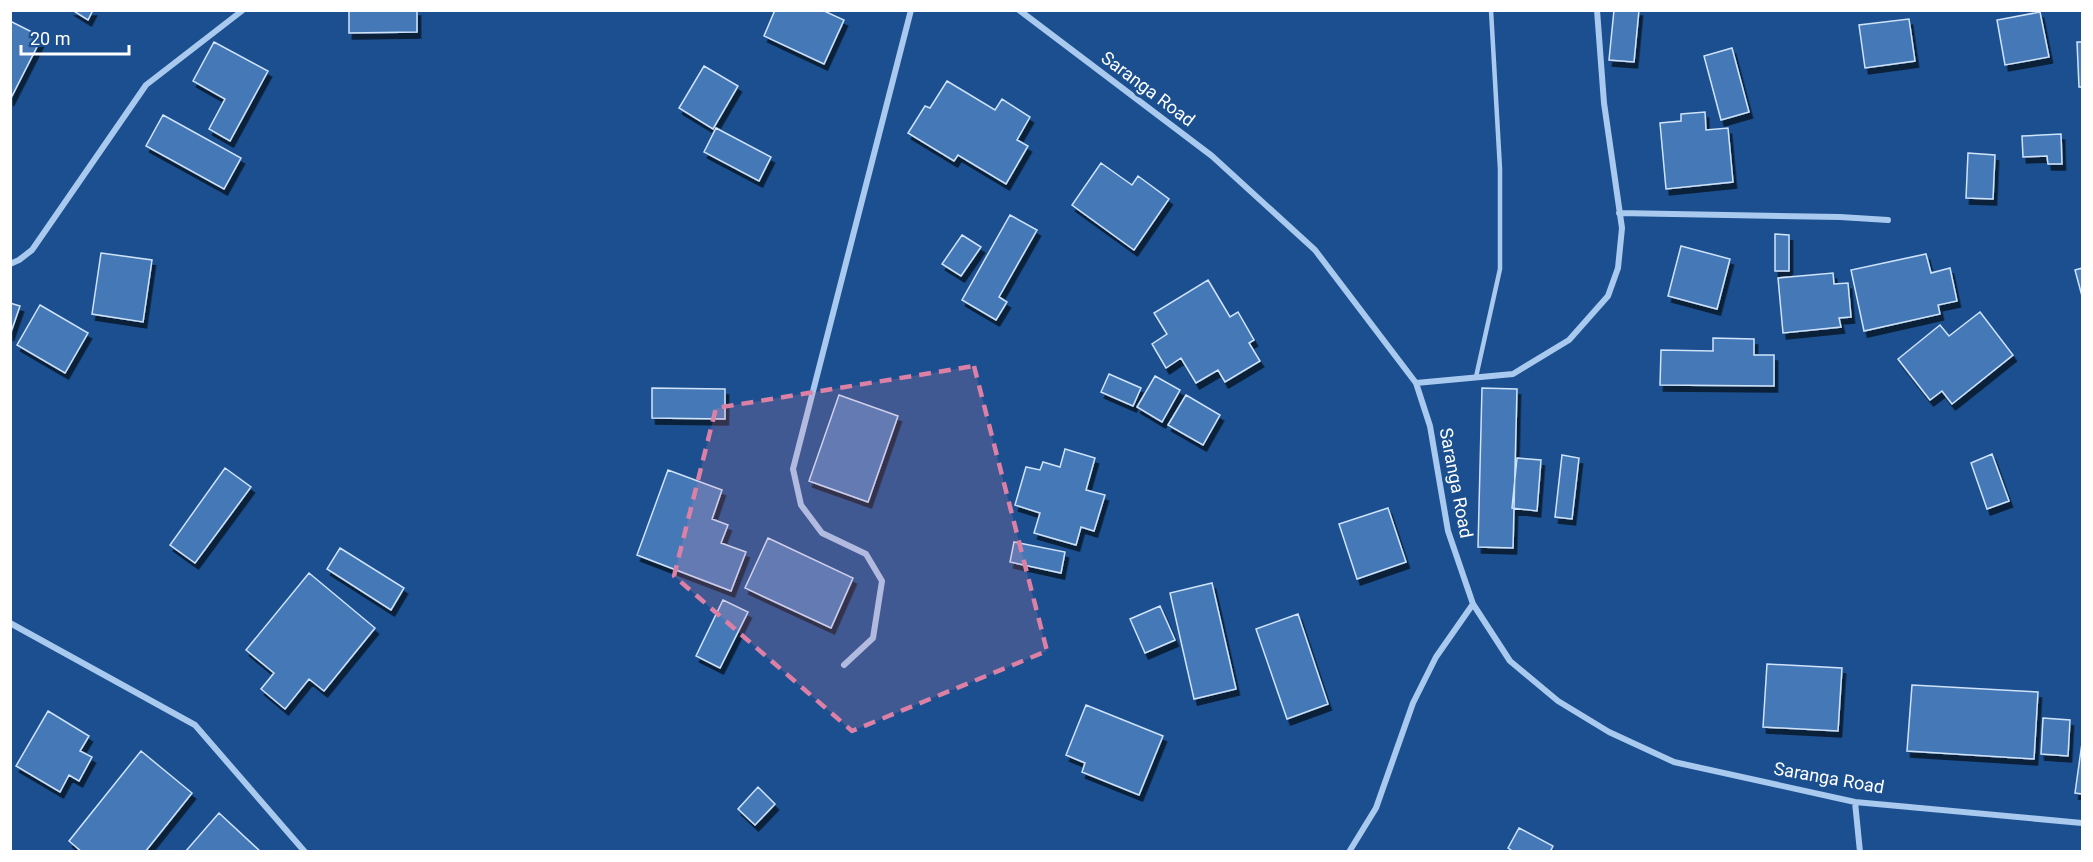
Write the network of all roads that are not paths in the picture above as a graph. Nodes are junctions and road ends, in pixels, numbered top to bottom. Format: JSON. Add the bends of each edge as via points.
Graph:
{"nodes":[{"id":1,"x":243,"y":10,"type":"edge"},
{"id":2,"x":910,"y":10,"type":"edge"},
{"id":3,"x":1019,"y":10,"type":"edge"},
{"id":4,"x":1491,"y":10,"type":"edge"},
{"id":5,"x":1597,"y":10,"type":"edge"},
{"id":6,"x":1619,"y":213,"type":"junction"},
{"id":7,"x":1887,"y":220,"type":"dead end"},
{"id":8,"x":10,"y":264,"type":"edge"},
{"id":9,"x":1476,"y":377,"type":"junction"},
{"id":10,"x":1416,"y":383,"type":"junction"},
{"id":11,"x":1473,"y":604,"type":"junction"},
{"id":12,"x":10,"y":623,"type":"edge"},
{"id":13,"x":844,"y":665,"type":"dead end"},
{"id":14,"x":1855,"y":802,"type":"junction"},
{"id":15,"x":2082,"y":823,"type":"edge"},
{"id":16,"x":305,"y":852,"type":"edge"},
{"id":17,"x":1349,"y":852,"type":"edge"},
{"id":18,"x":1860,"y":852,"type":"edge"}],
"edges":[{"from":1,"to":8,"type":"street","via":[[146,85],[32,250]]},
{"from":2,"to":13,"type":"street","via":[[793,469],[801,505],[822,533],[866,554],[882,581],[873,638]]},
{"from":3,"to":10,"type":"street","name":"Saranga Road","via":[[1212,156],[1315,250]]},
{"from":4,"to":9,"type":"lane","via":[[1500,169],[1500,269]]},
{"from":5,"to":6,"type":"street","via":[[1604,103]]},
{"from":6,"to":7,"type":"street"},
{"from":6,"to":9,"type":"street","via":[[1622,228],[1618,268],[1608,296],[1569,340],[1513,374]]},
{"from":9,"to":10,"type":"street"},
{"from":10,"to":11,"type":"street","name":"Saranga Road","via":[[1431,426],[1448,531]]},
{"from":11,"to":14,"type":"street","name":"Saranga Road","via":[[1510,661],[1558,701],[1609,732],[1674,762]]},
{"from":11,"to":17,"type":"street","via":[[1436,657],[1413,703],[1376,808]]},
{"from":12,"to":16,"type":"street","via":[[195,724]]},
{"from":14,"to":15,"type":"street","name":"Saranga Road"},
{"from":14,"to":18,"type":"street"}]}
